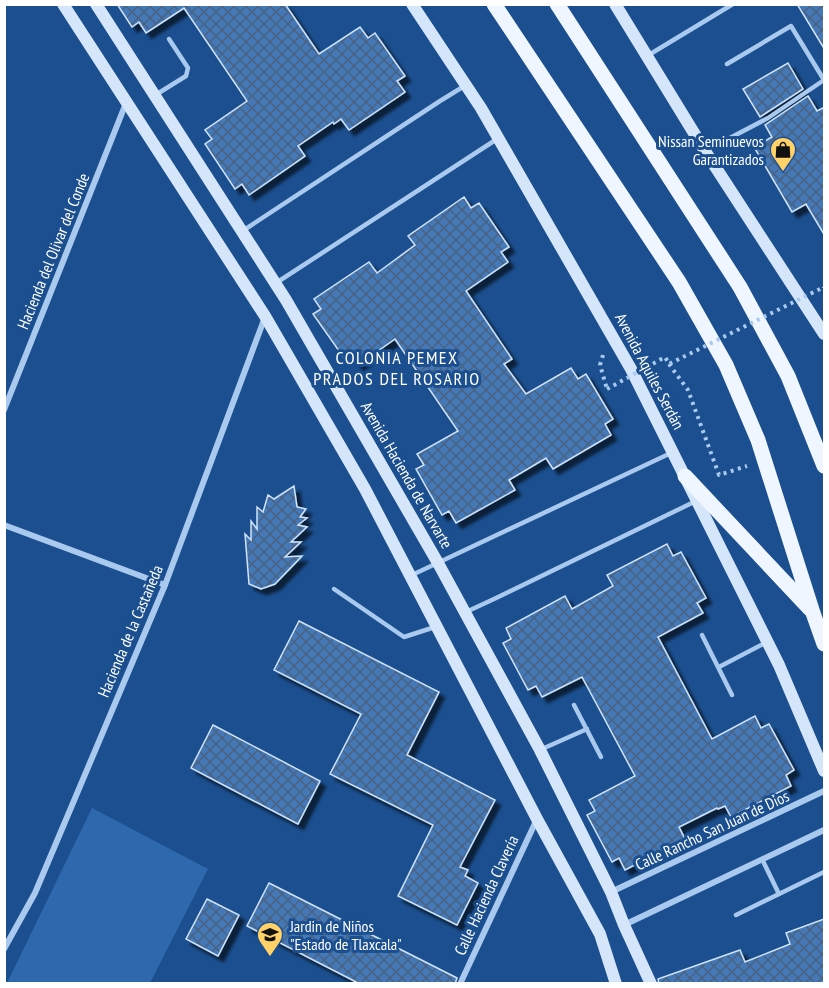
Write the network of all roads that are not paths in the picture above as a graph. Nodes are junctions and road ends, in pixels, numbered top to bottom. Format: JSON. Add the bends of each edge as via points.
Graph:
{"nodes":[{"id":1,"x":63,"y":4,"type":"edge"},
{"id":2,"x":96,"y":4,"type":"edge"},
{"id":3,"x":412,"y":4,"type":"edge"},
{"id":4,"x":494,"y":4,"type":"edge"},
{"id":5,"x":557,"y":4,"type":"edge"},
{"id":6,"x":615,"y":4,"type":"edge"},
{"id":7,"x":733,"y":4,"type":"edge"},
{"id":8,"x":169,"y":39,"type":"dead end"},
{"id":9,"x":647,"y":56,"type":"junction"},
{"id":10,"x":727,"y":64,"type":"dead end"},
{"id":11,"x":466,"y":85,"type":"junction"},
{"id":12,"x":154,"y":95,"type":"junction"},
{"id":13,"x":127,"y":102,"type":"junction"},
{"id":14,"x":498,"y":139,"type":"junction"},
{"id":15,"x":705,"y":151,"type":"junction"},
{"id":16,"x":242,"y":232,"type":"junction"},
{"id":17,"x":276,"y":283,"type":"junction"},
{"id":18,"x":265,"y":316,"type":"junction"},
{"id":19,"x":825,"y":334,"type":"edge"},
{"id":20,"x":4,"y":410,"type":"edge"},
{"id":21,"x":672,"y":452,"type":"junction"},
{"id":22,"x":825,"y":466,"type":"edge"},
{"id":23,"x":685,"y":476,"type":"junction"},
{"id":24,"x":697,"y":500,"type":"junction"},
{"id":25,"x":4,"y":525,"type":"edge"},
{"id":26,"x":438,"y":562,"type":"junction"},
{"id":27,"x":410,"y":576,"type":"junction"},
{"id":28,"x":165,"y":585,"type":"junction"},
{"id":29,"x":334,"y":589,"type":"dead end"},
{"id":30,"x":466,"y":612,"type":"junction"},
{"id":31,"x":813,"y":613,"type":"junction"},
{"id":32,"x":436,"y":626,"type":"junction"},
{"id":33,"x":702,"y":635,"type":"dead end"},
{"id":34,"x":768,"y":642,"type":"junction"},
{"id":35,"x":825,"y":644,"type":"edge"},
{"id":36,"x":719,"y":668,"type":"junction"},
{"id":37,"x":732,"y":695,"type":"dead end"},
{"id":38,"x":574,"y":705,"type":"dead end"},
{"id":39,"x":587,"y":729,"type":"junction"},
{"id":40,"x":540,"y":750,"type":"junction"},
{"id":41,"x":601,"y":757,"type":"dead end"},
{"id":42,"x":825,"y":771,"type":"edge"},
{"id":43,"x":825,"y":791,"type":"edge"},
{"id":44,"x":537,"y":819,"type":"junction"},
{"id":45,"x":825,"y":830,"type":"edge"},
{"id":46,"x":762,"y":860,"type":"junction"},
{"id":47,"x":825,"y":872,"type":"edge"},
{"id":48,"x":611,"y":892,"type":"junction"},
{"id":49,"x":779,"y":894,"type":"junction"},
{"id":50,"x":736,"y":915,"type":"dead end"},
{"id":51,"x":624,"y":925,"type":"junction"},
{"id":52,"x":4,"y":949,"type":"edge"},
{"id":53,"x":460,"y":984,"type":"edge"},
{"id":54,"x":616,"y":984,"type":"edge"},
{"id":55,"x":651,"y":984,"type":"edge"}],
"edges":[{"from":1,"to":13,"type":"street"},
{"from":2,"to":12,"type":"street","name":"Avenida Hacienda de Narvarte"},
{"from":3,"to":11,"type":"street","name":"Avenida Aquiles Serdán"},
{"from":4,"to":31,"type":"main road","via":[[678,282],[726,364],[759,440]]},
{"from":5,"to":22,"type":"main road","via":[[740,287],[788,376]]},
{"from":6,"to":9,"type":"street"},
{"from":7,"to":9,"type":"lane"},
{"from":8,"to":12,"type":"lane","via":[[188,68],[186,76]]},
{"from":9,"to":15,"type":"street"},
{"from":10,"to":15,"type":"lane","via":[[791,26],[824,80],[768,118]]},
{"from":11,"to":14,"type":"street","name":"Avenida Aquiles Serdán"},
{"from":11,"to":16,"type":"lane"},
{"from":12,"to":16,"type":"street","name":"Avenida Hacienda de Narvarte"},
{"from":13,"to":18,"type":"street"},
{"from":13,"to":20,"type":"street","name":"Hacienda del Olivar del Conde"},
{"from":14,"to":17,"type":"lane"},
{"from":14,"to":21,"type":"street","name":"Avenida Aquiles Serdán","via":[[626,360]]},
{"from":15,"to":19,"type":"street"},
{"from":16,"to":17,"type":"street","name":"Avenida Hacienda de Narvarte"},
{"from":17,"to":26,"type":"street","name":"Avenida Hacienda de Narvarte"},
{"from":18,"to":27,"type":"street","via":[[365,489]]},
{"from":18,"to":28,"type":"street","name":"Hacienda de la Castañeda"},
{"from":21,"to":23,"type":"street","name":"Avenida Aquiles Serdán"},
{"from":21,"to":26,"type":"lane"},
{"from":23,"to":24,"type":"street","name":"Avenida Aquiles Serdán"},
{"from":23,"to":31,"type":"main road"},
{"from":24,"to":30,"type":"lane"},
{"from":24,"to":34,"type":"street","name":"Avenida Aquiles Serdán"},
{"from":25,"to":28,"type":"street"},
{"from":26,"to":27,"type":"lane"},
{"from":26,"to":30,"type":"street","name":"Avenida Hacienda de Narvarte"},
{"from":27,"to":32,"type":"street"},
{"from":28,"to":52,"type":"street","name":"Hacienda de la Castañeda","via":[[35,893]]},
{"from":29,"to":32,"type":"lane","via":[[404,637]]},
{"from":30,"to":40,"type":"street","name":"Avenida Hacienda de Narvarte"},
{"from":31,"to":35,"type":"main road"},
{"from":32,"to":44,"type":"street"},
{"from":33,"to":36,"type":"lane"},
{"from":34,"to":36,"type":"lane"},
{"from":34,"to":42,"type":"street","name":"Avenida Aquiles Serdán"},
{"from":36,"to":37,"type":"lane"},
{"from":38,"to":39,"type":"lane"},
{"from":39,"to":40,"type":"lane"},
{"from":39,"to":41,"type":"lane"},
{"from":40,"to":48,"type":"street","name":"Avenida Hacienda de Narvarte"},
{"from":43,"to":48,"type":"street","name":"Calle Rancho San Juan de Dios"},
{"from":44,"to":53,"type":"street","name":"Calle Hacienda Clavería"},
{"from":44,"to":54,"type":"street","via":[[600,934]]},
{"from":45,"to":46,"type":"street"},
{"from":46,"to":49,"type":"lane"},
{"from":46,"to":51,"type":"street"},
{"from":47,"to":49,"type":"lane"},
{"from":48,"to":51,"type":"street","name":"Avenida Hacienda de Narvarte"},
{"from":49,"to":50,"type":"lane"},
{"from":51,"to":55,"type":"street","name":"Avenida Hacienda de Narvarte"}]}
